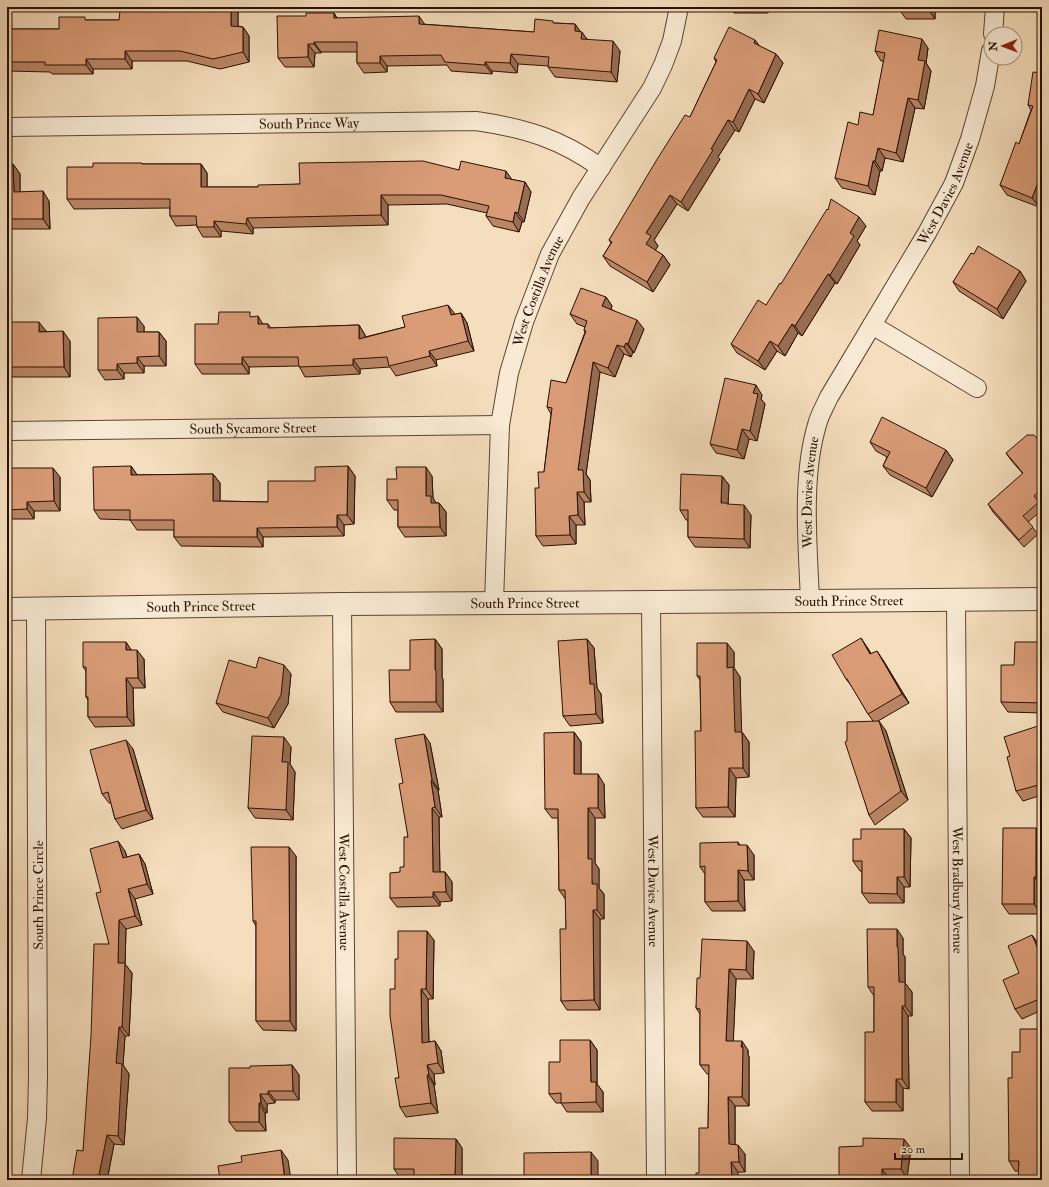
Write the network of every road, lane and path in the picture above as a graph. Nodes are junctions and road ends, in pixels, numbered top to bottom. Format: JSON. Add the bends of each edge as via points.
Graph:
{"nodes":[{"id":1,"x":679,"y":7,"type":"edge"},
{"id":2,"x":995,"y":7,"type":"edge"},
{"id":3,"x":994,"y":26,"type":"edge"},
{"id":4,"x":988,"y":66,"type":"edge"},
{"id":5,"x":7,"y":127,"type":"edge"},
{"id":6,"x":601,"y":168,"type":"junction"},
{"id":7,"x":872,"y":325,"type":"junction"},
{"id":8,"x":977,"y":388,"type":"dead end"},
{"id":9,"x":500,"y":425,"type":"junction"},
{"id":10,"x":7,"y":431,"type":"edge"},
{"id":11,"x":1042,"y":598,"type":"edge"},
{"id":12,"x":956,"y":599,"type":"junction"},
{"id":13,"x":810,"y":601,"type":"junction"},
{"id":14,"x":651,"y":602,"type":"junction"},
{"id":15,"x":494,"y":603,"type":"junction"},
{"id":16,"x":342,"y":604,"type":"junction"},
{"id":17,"x":7,"y":609,"type":"edge"},
{"id":18,"x":36,"y":609,"type":"junction"},
{"id":19,"x":31,"y":1180,"type":"edge"},
{"id":20,"x":348,"y":1180,"type":"edge"},
{"id":21,"x":656,"y":1180,"type":"edge"},
{"id":22,"x":960,"y":1180,"type":"edge"}],
"edges":[{"from":1,"to":6,"type":"street","name":"West Costilla Avenue","via":[[672,41],[652,88]]},
{"from":2,"to":3,"type":"street"},
{"from":4,"to":7,"type":"street","name":"West Davies Avenue","via":[[970,139],[954,183]]},
{"from":5,"to":6,"type":"street","name":"South Prince Way","via":[[476,121],[542,135],[584,156]]},
{"from":6,"to":9,"type":"street","name":"West Costilla Avenue","via":[[550,254],[524,322],[509,373]]},
{"from":7,"to":8,"type":"street"},
{"from":7,"to":13,"type":"street","name":"West Davies Avenue","via":[[829,397],[817,425],[807,490]]},
{"from":9,"to":10,"type":"street","name":"South Sycamore Street"},
{"from":9,"to":15,"type":"street","name":"West Costilla Avenue"},
{"from":11,"to":12,"type":"street","name":"South Prince Street"},
{"from":12,"to":13,"type":"street","name":"South Prince Street"},
{"from":12,"to":22,"type":"street","name":"West Bradbury Avenue"},
{"from":13,"to":14,"type":"street","name":"South Prince Street"},
{"from":14,"to":15,"type":"street","name":"South Prince Street"},
{"from":14,"to":21,"type":"street","name":"West Davies Avenue"},
{"from":15,"to":16,"type":"street","name":"South Prince Street"},
{"from":16,"to":18,"type":"street","name":"South Prince Street"},
{"from":16,"to":20,"type":"street","name":"West Costilla Avenue"},
{"from":17,"to":18,"type":"street","name":"South Prince Street"},
{"from":18,"to":19,"type":"street","name":"South Prince Circle","via":[[38,1077]]}]}
